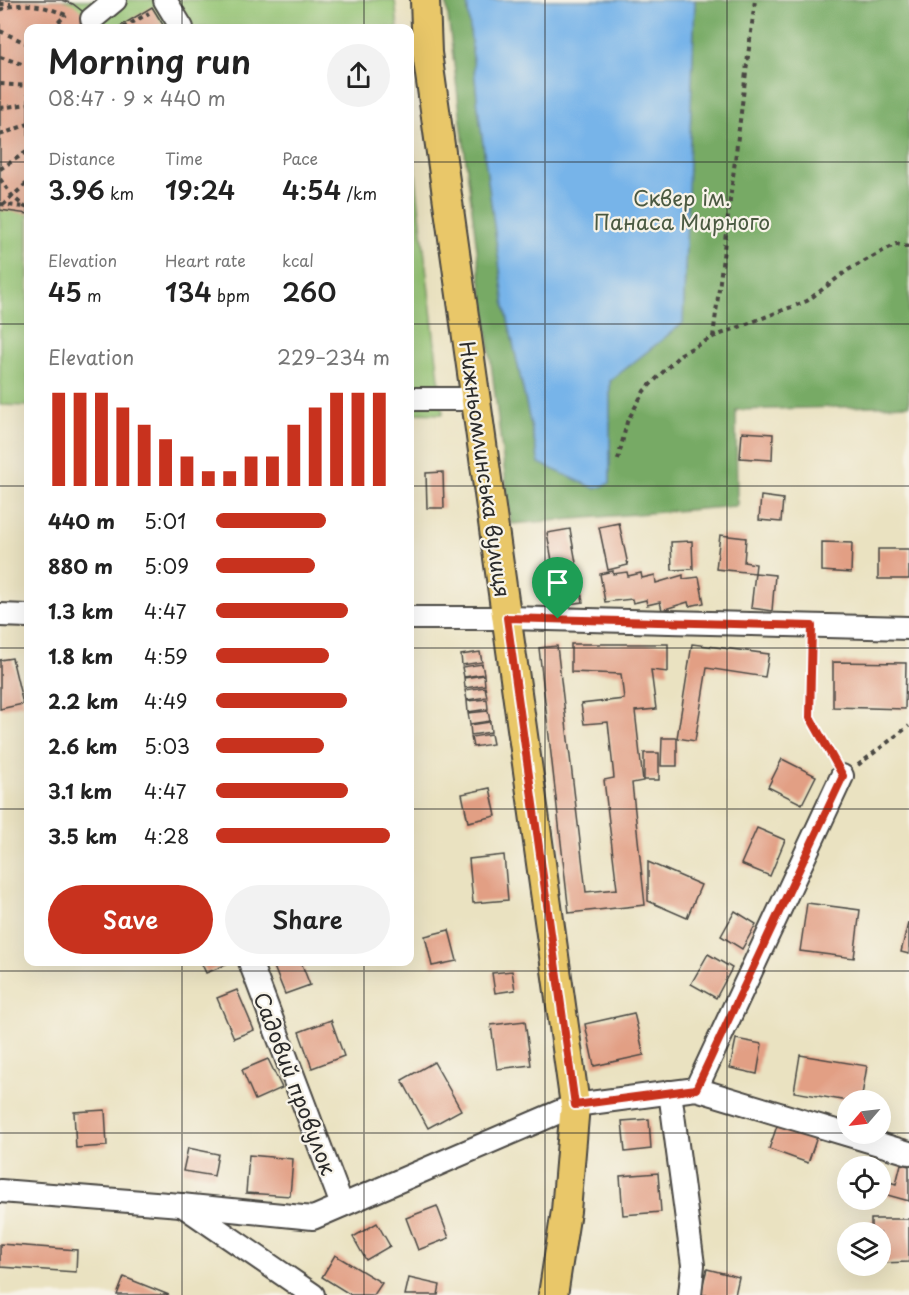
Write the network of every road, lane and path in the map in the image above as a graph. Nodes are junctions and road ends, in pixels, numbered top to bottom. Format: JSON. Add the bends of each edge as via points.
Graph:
{"nodes":[{"id":1,"x":115,"y":0,"type":"edge"},
{"id":2,"x":425,"y":0,"type":"edge"},
{"id":3,"x":755,"y":0,"type":"edge"},
{"id":4,"x":0,"y":4,"type":"edge"},
{"id":5,"x":13,"y":5,"type":"junction"},
{"id":6,"x":158,"y":6,"type":"edge"},
{"id":7,"x":0,"y":10,"type":"edge"},
{"id":8,"x":66,"y":15,"type":"junction"},
{"id":9,"x":83,"y":15,"type":"joint"},
{"id":10,"x":56,"y":24,"type":"edge"},
{"id":11,"x":129,"y":24,"type":"edge"},
{"id":12,"x":178,"y":24,"type":"edge"},
{"id":13,"x":0,"y":32,"type":"edge"},
{"id":14,"x":24,"y":42,"type":"edge"},
{"id":15,"x":0,"y":57,"type":"edge"},
{"id":16,"x":24,"y":65,"type":"edge"},
{"id":17,"x":0,"y":84,"type":"edge"},
{"id":18,"x":24,"y":86,"type":"edge"},
{"id":19,"x":24,"y":105,"type":"edge"},
{"id":20,"x":0,"y":108,"type":"edge"},
{"id":21,"x":24,"y":126,"type":"edge"},
{"id":22,"x":0,"y":135,"type":"edge"},
{"id":23,"x":24,"y":154,"type":"edge"},
{"id":24,"x":0,"y":169,"type":"edge"},
{"id":25,"x":0,"y":179,"type":"edge"},
{"id":26,"x":24,"y":186,"type":"edge"},
{"id":27,"x":13,"y":197,"type":"junction"},
{"id":28,"x":2,"y":205,"type":"edge"},
{"id":29,"x":24,"y":205,"type":"edge"},
{"id":30,"x":24,"y":207,"type":"edge"},
{"id":31,"x":909,"y":247,"type":"edge"},
{"id":32,"x":712,"y":337,"type":"junction"},
{"id":33,"x":414,"y":399,"type":"edge"},
{"id":34,"x":475,"y":399,"type":"junction"},
{"id":35,"x":618,"y":460,"type":"dead end"},
{"id":36,"x":0,"y":615,"type":"edge"},
{"id":37,"x":24,"y":616,"type":"edge"},
{"id":38,"x":414,"y":618,"type":"edge"},
{"id":39,"x":507,"y":618,"type":"junction"},
{"id":40,"x":812,"y":626,"type":"junction"},
{"id":41,"x":909,"y":628,"type":"edge"},
{"id":42,"x":909,"y":726,"type":"edge"},
{"id":43,"x":843,"y":776,"type":"junction"},
{"id":44,"x":252,"y":966,"type":"edge"},
{"id":45,"x":696,"y":1089,"type":"junction"},
{"id":46,"x":670,"y":1092,"type":"junction"},
{"id":47,"x":575,"y":1105,"type":"junction"},
{"id":48,"x":909,"y":1153,"type":"edge"},
{"id":49,"x":0,"y":1191,"type":"edge"},
{"id":50,"x":181,"y":1204,"type":"junction"},
{"id":51,"x":342,"y":1205,"type":"junction"},
{"id":52,"x":313,"y":1295,"type":"edge"},
{"id":53,"x":553,"y":1295,"type":"edge"},
{"id":54,"x":690,"y":1295,"type":"edge"}],
"edges":[{"from":1,"to":9,"type":"street"},
{"from":2,"to":34,"type":"main road","name":"Нижньомлинська вулиця","via":[[427,53]]},
{"from":3,"to":32,"type":"path"},
{"from":4,"to":5,"type":"path"},
{"from":5,"to":7,"type":"path"},
{"from":5,"to":8,"type":"path","via":[[31,4]]},
{"from":6,"to":11,"type":"path"},
{"from":6,"to":12,"type":"street"},
{"from":8,"to":9,"type":"path"},
{"from":8,"to":10,"type":"path"},
{"from":13,"to":14,"type":"path"},
{"from":15,"to":16,"type":"path"},
{"from":17,"to":18,"type":"path"},
{"from":19,"to":20,"type":"path"},
{"from":21,"to":22,"type":"path"},
{"from":23,"to":24,"type":"path"},
{"from":25,"to":27,"type":"path"},
{"from":26,"to":27,"type":"path"},
{"from":27,"to":28,"type":"path"},
{"from":27,"to":29,"type":"path"},
{"from":28,"to":30,"type":"path"},
{"from":31,"to":32,"type":"path","via":[[896,244],[848,270],[807,301]]},
{"from":32,"to":35,"type":"path","via":[[681,354],[644,391],[627,422]]},
{"from":33,"to":34,"type":"street"},
{"from":34,"to":39,"type":"main road","name":"Нижньомлинська вулиця"},
{"from":36,"to":37,"type":"street"},
{"from":38,"to":39,"type":"street"},
{"from":39,"to":40,"type":"street"},
{"from":39,"to":47,"type":"main road","name":"Нижньомлинська вулиця"},
{"from":40,"to":41,"type":"street"},
{"from":40,"to":43,"type":"path","via":[[810,717]]},
{"from":42,"to":43,"type":"path"},
{"from":43,"to":45,"type":"street"},
{"from":44,"to":51,"type":"street","name":"Садовий провулок"},
{"from":45,"to":46,"type":"street"},
{"from":45,"to":48,"type":"street"},
{"from":46,"to":47,"type":"street"},
{"from":46,"to":54,"type":"street","via":[[693,1264]]},
{"from":47,"to":51,"type":"street"},
{"from":47,"to":53,"type":"main road","name":"Нижньомлинська вулиця","via":[[566,1211]]},
{"from":49,"to":50,"type":"street"},
{"from":50,"to":51,"type":"street","via":[[313,1218]]},
{"from":50,"to":52,"type":"street"}]}
